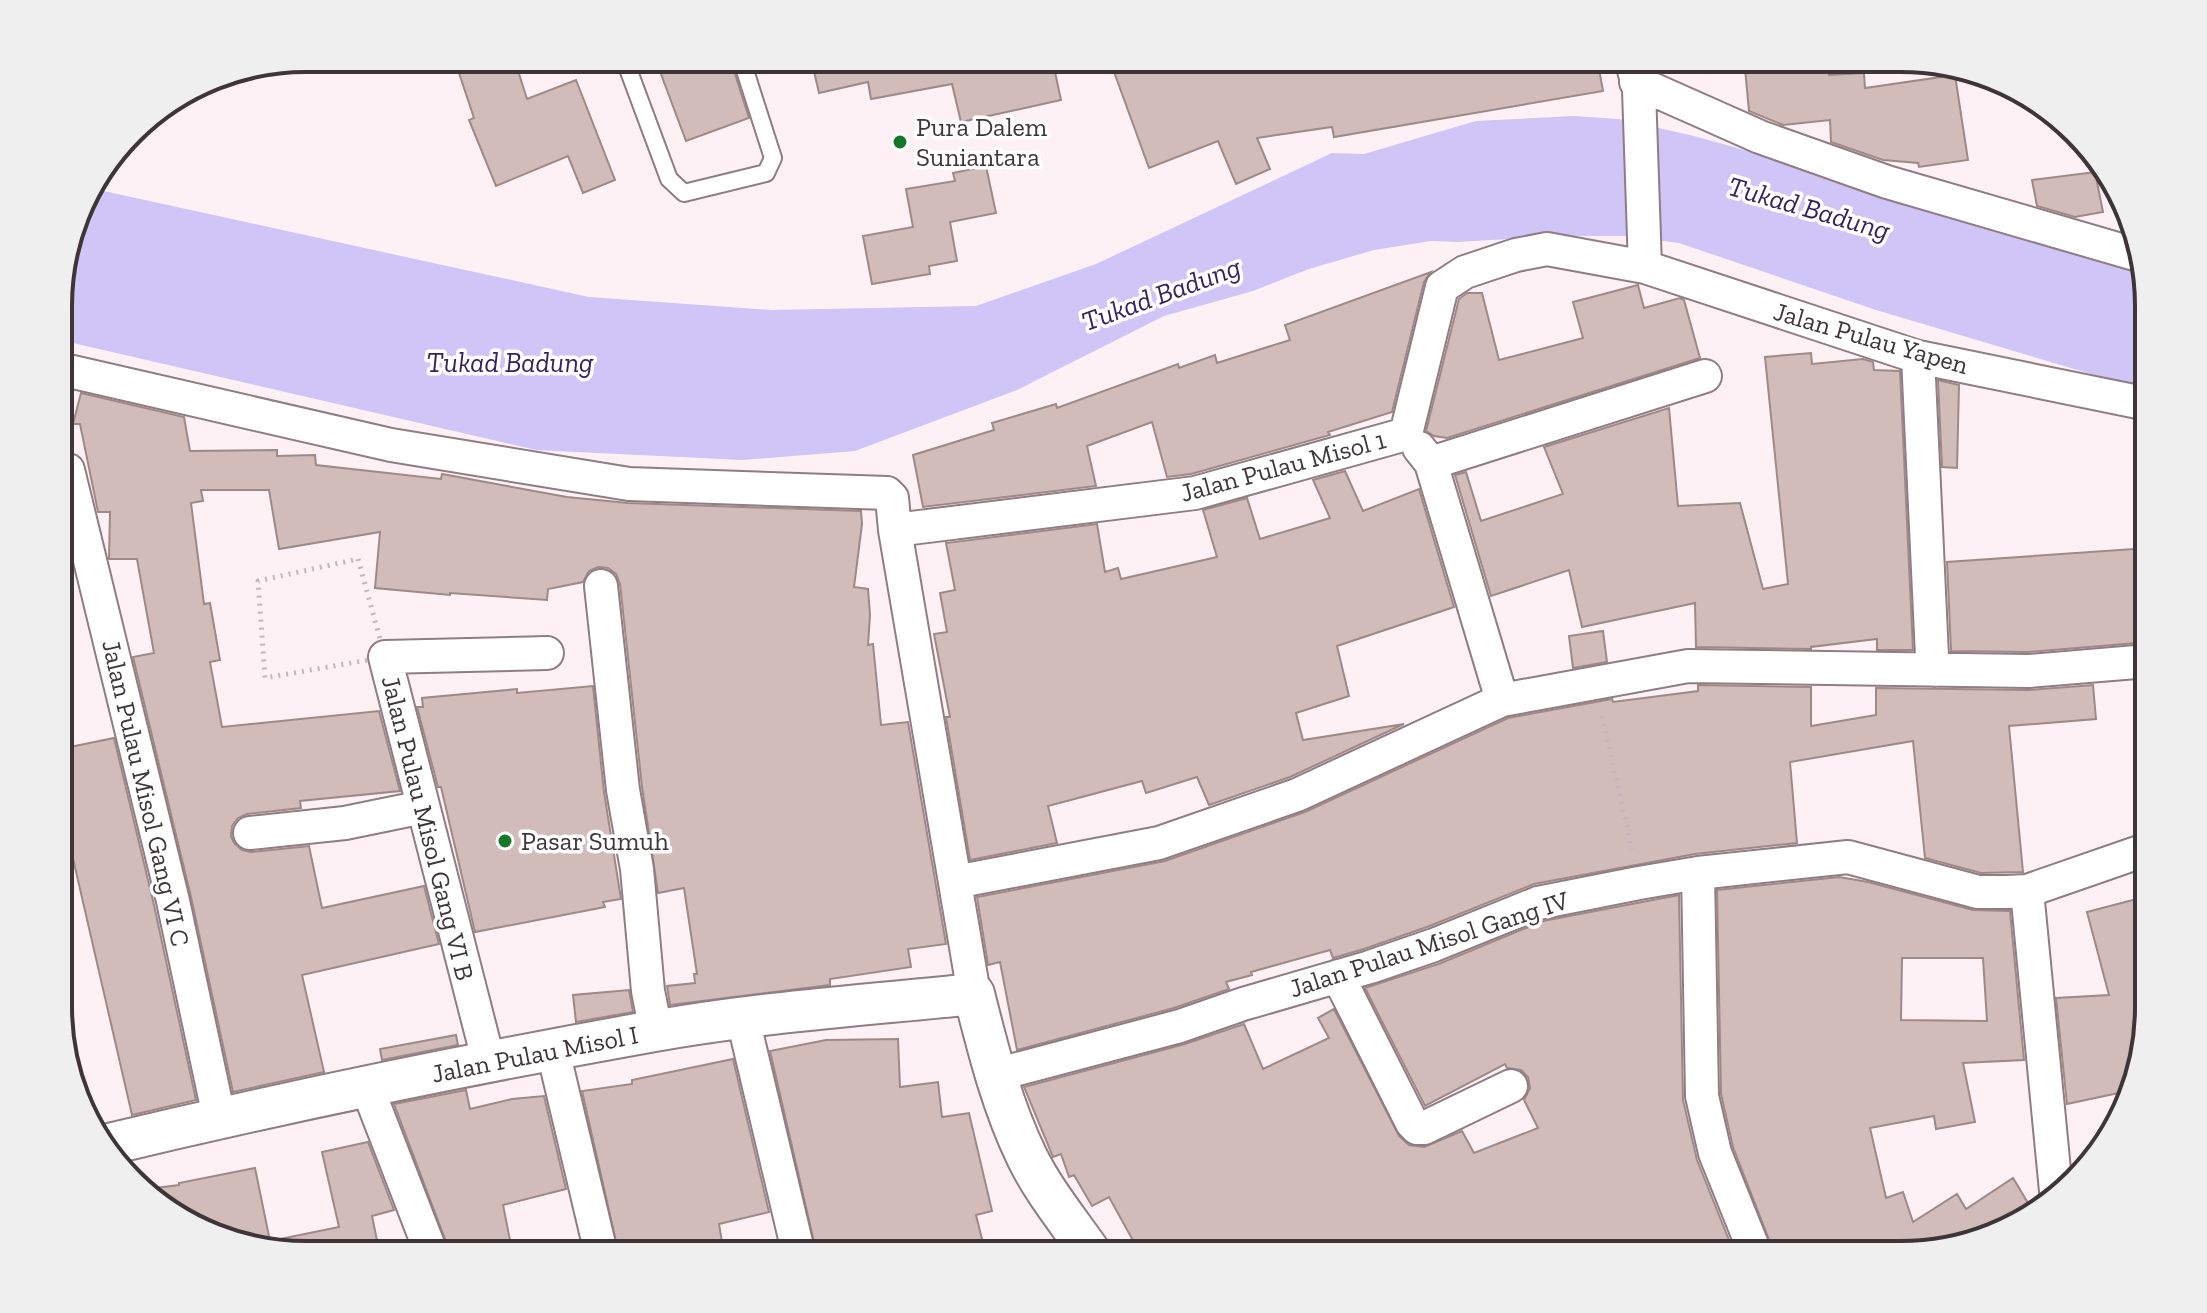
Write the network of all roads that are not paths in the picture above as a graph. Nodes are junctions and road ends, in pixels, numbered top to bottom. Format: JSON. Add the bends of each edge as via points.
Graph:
{"nodes":[{"id":1,"x":630,"y":73,"type":"edge"},
{"id":2,"x":746,"y":73,"type":"edge"},
{"id":3,"x":1635,"y":77,"type":"edge"},
{"id":4,"x":2128,"y":252,"type":"edge"},
{"id":5,"x":1644,"y":254,"type":"junction"},
{"id":6,"x":1918,"y":357,"type":"junction"},
{"id":7,"x":72,"y":372,"type":"edge"},
{"id":8,"x":1705,"y":376,"type":"dead end"},
{"id":9,"x":2134,"y":401,"type":"edge"},
{"id":10,"x":1406,"y":434,"type":"junction"},
{"id":11,"x":1431,"y":463,"type":"junction"},
{"id":12,"x":72,"y":486,"type":"edge"},
{"id":13,"x":895,"y":530,"type":"junction"},
{"id":14,"x":601,"y":586,"type":"dead end"},
{"id":15,"x":547,"y":653,"type":"dead end"},
{"id":16,"x":2134,"y":662,"type":"edge"},
{"id":17,"x":1935,"y":670,"type":"junction"},
{"id":18,"x":1502,"y":700,"type":"junction"},
{"id":19,"x":423,"y":807,"type":"junction"},
{"id":20,"x":250,"y":833,"type":"dead end"},
{"id":21,"x":2134,"y":854,"type":"edge"},
{"id":22,"x":1698,"y":873,"type":"junction"},
{"id":23,"x":955,"y":882,"type":"junction"},
{"id":24,"x":2027,"y":891,"type":"junction"},
{"id":25,"x":1338,"y":976,"type":"junction"},
{"id":26,"x":974,"y":994,"type":"junction"},
{"id":27,"x":743,"y":1019,"type":"junction"},
{"id":28,"x":656,"y":1031,"type":"junction"},
{"id":29,"x":553,"y":1051,"type":"junction"},
{"id":30,"x":489,"y":1063,"type":"junction"},
{"id":31,"x":995,"y":1075,"type":"junction"},
{"id":32,"x":1511,"y":1086,"type":"dead end"},
{"id":33,"x":367,"y":1087,"type":"junction"},
{"id":34,"x":219,"y":1117,"type":"junction"},
{"id":35,"x":115,"y":1142,"type":"edge"},
{"id":36,"x":2055,"y":1183,"type":"edge"},
{"id":37,"x":1750,"y":1240,"type":"edge"},
{"id":38,"x":427,"y":1241,"type":"edge"},
{"id":39,"x":598,"y":1241,"type":"edge"},
{"id":40,"x":796,"y":1241,"type":"edge"},
{"id":41,"x":1082,"y":1241,"type":"edge"}],
"edges":[{"from":1,"to":2,"type":"lane","via":[[669,179],[684,193],[766,173],[770,166],[773,158]]},
{"from":3,"to":4,"type":"street","via":[[1760,137],[1887,182]]},
{"from":3,"to":5,"type":"street"},
{"from":5,"to":6,"type":"street","name":"Jalan Pulau Yapen"},
{"from":5,"to":10,"type":"street","name":"Jalan Pulau Misol 1","via":[[1547,249],[1478,267],[1442,287]]},
{"from":6,"to":9,"type":"street","name":"Jalan Pulau Yapen"},
{"from":6,"to":17,"type":"street"},
{"from":7,"to":13,"type":"street","via":[[391,445],[629,484],[887,493]]},
{"from":8,"to":11,"type":"street"},
{"from":10,"to":11,"type":"street"},
{"from":10,"to":13,"type":"street","name":"Jalan Pulau Misol 1","via":[[1195,493]]},
{"from":11,"to":18,"type":"street"},
{"from":12,"to":34,"type":"street","name":"Jalan Pulau Misol Gang VI C","via":[[170,888]]},
{"from":13,"to":23,"type":"street"},
{"from":14,"to":28,"type":"street"},
{"from":15,"to":19,"type":"street","name":"Jalan Pulau Misol Gang VI B","via":[[385,657]]},
{"from":16,"to":17,"type":"street","via":[[2029,671]]},
{"from":17,"to":18,"type":"street","via":[[1688,666]]},
{"from":18,"to":23,"type":"street","via":[[1297,795],[1159,843]]},
{"from":19,"to":20,"type":"street","via":[[345,823]]},
{"from":19,"to":30,"type":"street","name":"Jalan Pulau Misol Gang VI B"},
{"from":21,"to":24,"type":"street","name":"Jalan Pulau Misol Gang IV"},
{"from":22,"to":24,"type":"street","name":"Jalan Pulau Misol Gang IV","via":[[1848,857],[1978,892]]},
{"from":22,"to":25,"type":"street","name":"Jalan Pulau Misol Gang IV","via":[[1538,903]]},
{"from":22,"to":37,"type":"street","via":[[1702,1096],[1715,1153]]},
{"from":23,"to":26,"type":"street"},
{"from":24,"to":36,"type":"street"},
{"from":25,"to":31,"type":"street","name":"Jalan Pulau Misol Gang IV","via":[[1180,1026]]},
{"from":25,"to":32,"type":"street","via":[[1417,1128]]},
{"from":26,"to":27,"type":"street","name":"Jalan Pulau Misol I"},
{"from":26,"to":31,"type":"street"},
{"from":27,"to":28,"type":"street","name":"Jalan Pulau Misol I"},
{"from":27,"to":40,"type":"street"},
{"from":28,"to":29,"type":"street","name":"Jalan Pulau Misol I"},
{"from":29,"to":30,"type":"street","name":"Jalan Pulau Misol I"},
{"from":29,"to":39,"type":"street"},
{"from":30,"to":33,"type":"street","name":"Jalan Pulau Misol I"},
{"from":31,"to":41,"type":"street","via":[[1029,1160]]},
{"from":33,"to":34,"type":"street","name":"Jalan Pulau Misol I"},
{"from":33,"to":38,"type":"street"},
{"from":34,"to":35,"type":"street","name":"Jalan Pulau Misol I"}]}
